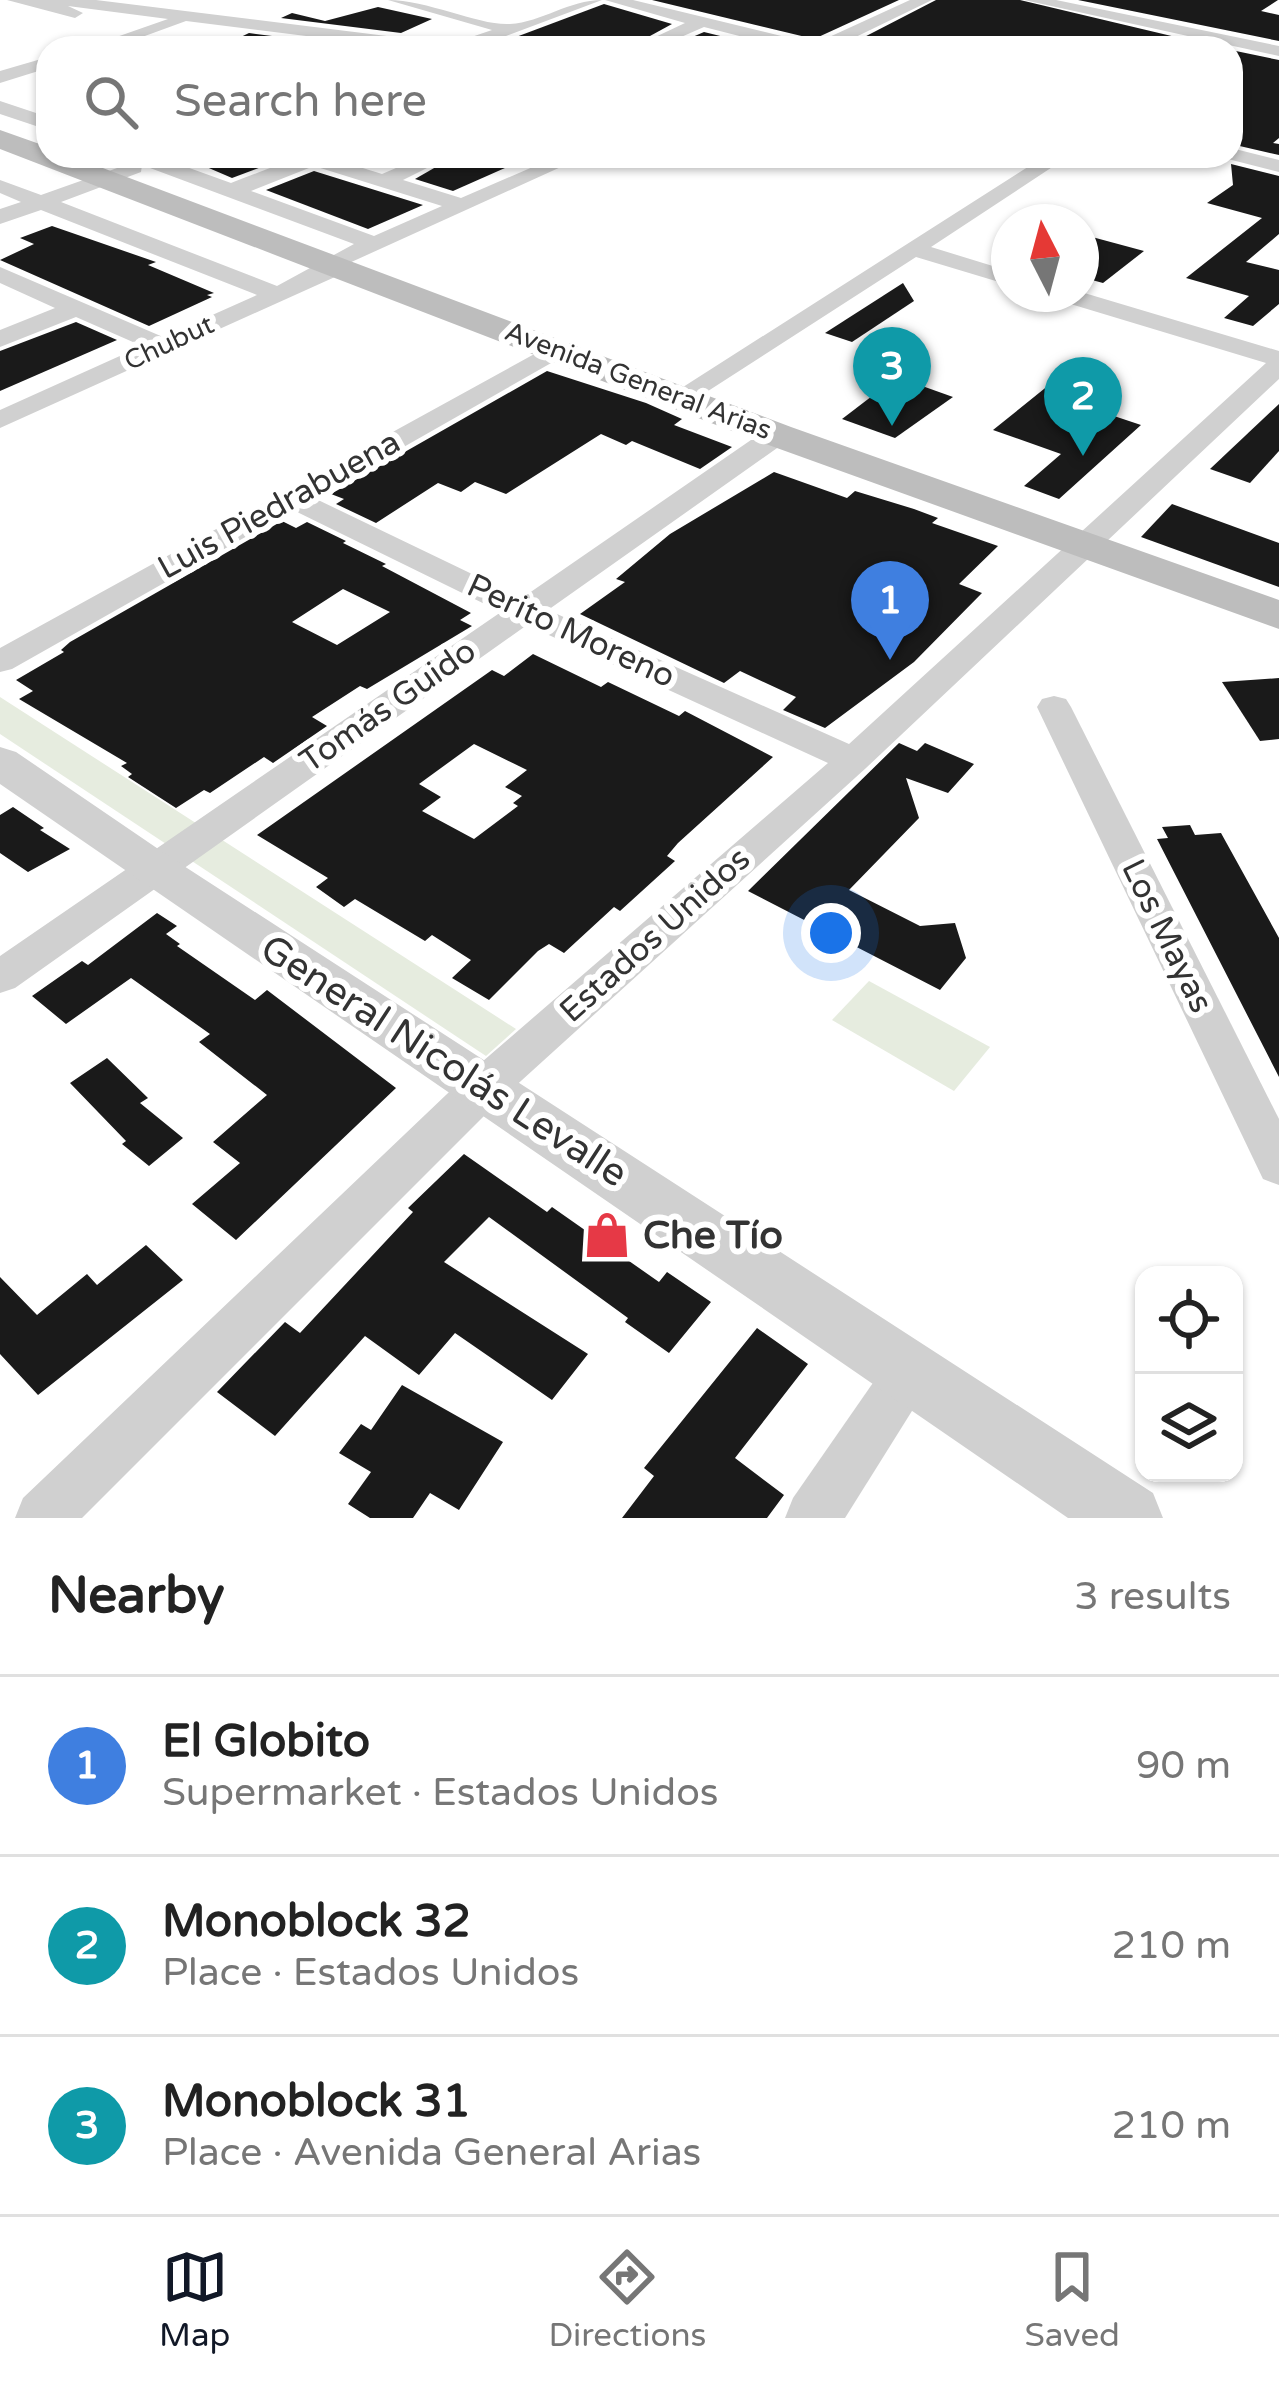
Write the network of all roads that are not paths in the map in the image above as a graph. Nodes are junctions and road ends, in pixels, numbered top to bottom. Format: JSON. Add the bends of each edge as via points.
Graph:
{"nodes":[{"id":1,"x":250,"y":0,"type":"edge"},
{"id":2,"x":396,"y":0,"type":"edge"},
{"id":3,"x":594,"y":0,"type":"edge"},
{"id":4,"x":613,"y":0,"type":"edge"},
{"id":5,"x":924,"y":0,"type":"edge"},
{"id":6,"x":1032,"y":0,"type":"edge"},
{"id":7,"x":66,"y":3,"type":"edge"},
{"id":8,"x":16,"y":9,"type":"edge"},
{"id":9,"x":190,"y":17,"type":"junction"},
{"id":10,"x":702,"y":22,"type":"junction"},
{"id":11,"x":165,"y":26,"type":"junction"},
{"id":12,"x":508,"y":29,"type":"junction"},
{"id":13,"x":1259,"y":30,"type":"dead end"},
{"id":14,"x":133,"y":36,"type":"edge"},
{"id":15,"x":243,"y":36,"type":"edge"},
{"id":16,"x":346,"y":36,"type":"edge"},
{"id":17,"x":489,"y":36,"type":"edge"},
{"id":18,"x":669,"y":36,"type":"edge"},
{"id":19,"x":760,"y":36,"type":"edge"},
{"id":20,"x":845,"y":36,"type":"edge"},
{"id":21,"x":1194,"y":36,"type":"edge"},
{"id":22,"x":1243,"y":40,"type":"edge"},
{"id":23,"x":1243,"y":46,"type":"edge"},
{"id":24,"x":1279,"y":51,"type":"edge"},
{"id":25,"x":36,"y":66,"type":"edge"},
{"id":26,"x":0,"y":77,"type":"edge"},
{"id":27,"x":0,"y":107,"type":"edge"},
{"id":28,"x":11,"y":127,"type":"edge"},
{"id":29,"x":1243,"y":147,"type":"edge"},
{"id":30,"x":1279,"y":155,"type":"edge"},
{"id":31,"x":1243,"y":157,"type":"edge"},
{"id":32,"x":1279,"y":166,"type":"edge"},
{"id":33,"x":85,"y":168,"type":"edge"},
{"id":34,"x":129,"y":168,"type":"edge"},
{"id":35,"x":175,"y":168,"type":"edge"},
{"id":36,"x":289,"y":168,"type":"edge"},
{"id":37,"x":347,"y":168,"type":"edge"},
{"id":38,"x":413,"y":168,"type":"edge"},
{"id":39,"x":548,"y":168,"type":"edge"},
{"id":40,"x":1040,"y":168,"type":"edge"},
{"id":41,"x":105,"y":179,"type":"junction"},
{"id":42,"x":383,"y":181,"type":"junction"},
{"id":43,"x":0,"y":186,"type":"edge"},
{"id":44,"x":231,"y":191,"type":"junction"},
{"id":45,"x":43,"y":202,"type":"junction"},
{"id":46,"x":461,"y":206,"type":"junction"},
{"id":47,"x":0,"y":217,"type":"edge"},
{"id":48,"x":374,"y":243,"type":"junction"},
{"id":49,"x":912,"y":249,"type":"junction"},
{"id":50,"x":334,"y":265,"type":"junction"},
{"id":51,"x":991,"y":273,"type":"edge"},
{"id":52,"x":3,"y":278,"type":"edge"},
{"id":53,"x":276,"y":294,"type":"junction"},
{"id":54,"x":1099,"y":306,"type":"edge"},
{"id":55,"x":76,"y":308,"type":"junction"},
{"id":56,"x":0,"y":339,"type":"edge"},
{"id":57,"x":162,"y":346,"type":"junction"},
{"id":58,"x":558,"y":350,"type":"junction"},
{"id":59,"x":1279,"y":362,"type":"edge"},
{"id":60,"x":682,"y":396,"type":"junction"},
{"id":61,"x":0,"y":420,"type":"edge"},
{"id":62,"x":777,"y":434,"type":"junction"},
{"id":63,"x":292,"y":498,"type":"junction"},
{"id":64,"x":1087,"y":543,"type":"junction"},
{"id":65,"x":524,"y":611,"type":"junction"},
{"id":66,"x":1279,"y":615,"type":"edge"},
{"id":67,"x":0,"y":662,"type":"edge"},
{"id":68,"x":1054,"y":707,"type":"dead end"},
{"id":69,"x":853,"y":760,"type":"junction"},
{"id":70,"x":0,"y":762,"type":"edge"},
{"id":71,"x":153,"y":869,"type":"junction"},
{"id":72,"x":0,"y":976,"type":"edge"},
{"id":73,"x":484,"y":1087,"type":"junction"},
{"id":74,"x":1279,"y":1165,"type":"edge"},
{"id":75,"x":910,"y":1371,"type":"junction"},
{"id":76,"x":43,"y":1518,"type":"edge"},
{"id":77,"x":813,"y":1518,"type":"edge"},
{"id":78,"x":1128,"y":1518,"type":"edge"}],
"edges":[{"from":1,"to":9,"type":"street"},
{"from":2,"to":12,"type":"street"},
{"from":3,"to":12,"type":"street"},
{"from":4,"to":10,"type":"street"},
{"from":5,"to":20,"type":"street"},
{"from":6,"to":21,"type":"street"},
{"from":7,"to":8,"type":"street"},
{"from":7,"to":9,"type":"street"},
{"from":7,"to":11,"type":"street"},
{"from":9,"to":11,"type":"street"},
{"from":9,"to":16,"type":"street"},
{"from":10,"to":18,"type":"street"},
{"from":10,"to":19,"type":"street"},
{"from":11,"to":14,"type":"street"},
{"from":11,"to":15,"type":"street"},
{"from":12,"to":17,"type":"street"},
{"from":13,"to":22,"type":"street"},
{"from":23,"to":24,"type":"street"},
{"from":25,"to":26,"type":"street"},
{"from":27,"to":28,"type":"street"},
{"from":29,"to":30,"type":"street"},
{"from":31,"to":32,"type":"street"},
{"from":33,"to":41,"type":"main road","name":"Avenida General Arias"},
{"from":34,"to":41,"type":"street"},
{"from":35,"to":44,"type":"street"},
{"from":36,"to":44,"type":"street"},
{"from":37,"to":42,"type":"street"},
{"from":38,"to":42,"type":"street"},
{"from":39,"to":46,"type":"street","name":"Chubut"},
{"from":40,"to":49,"type":"street"},
{"from":41,"to":45,"type":"street"},
{"from":41,"to":50,"type":"main road","name":"Avenida General Arias"},
{"from":42,"to":46,"type":"street"},
{"from":43,"to":45,"type":"street"},
{"from":44,"to":48,"type":"street"},
{"from":45,"to":47,"type":"street"},
{"from":45,"to":53,"type":"street"},
{"from":46,"to":48,"type":"street","name":"Chubut"},
{"from":48,"to":50,"type":"street","name":"Chubut"},
{"from":49,"to":51,"type":"street"},
{"from":49,"to":60,"type":"street"},
{"from":50,"to":53,"type":"street","name":"Chubut"},
{"from":50,"to":58,"type":"main road","name":"Avenida General Arias"},
{"from":52,"to":55,"type":"street"},
{"from":53,"to":57,"type":"street","name":"Chubut"},
{"from":54,"to":59,"type":"street"},
{"from":55,"to":56,"type":"street"},
{"from":55,"to":57,"type":"street"},
{"from":57,"to":61,"type":"street","name":"Chubut"},
{"from":58,"to":60,"type":"main road","name":"Avenida General Arias"},
{"from":58,"to":63,"type":"street","name":"Luis Piedrabuena"},
{"from":59,"to":64,"type":"street","name":"Estados Unidos"},
{"from":60,"to":62,"type":"main road","name":"Avenida General Arias"},
{"from":62,"to":64,"type":"main road","name":"Avenida General Arias"},
{"from":62,"to":65,"type":"street","name":"Tomás Guido"},
{"from":63,"to":65,"type":"street","name":"Perito Moreno"},
{"from":63,"to":67,"type":"street","name":"Luis Piedrabuena"},
{"from":64,"to":66,"type":"main road","name":"Avenida General Arias"},
{"from":64,"to":69,"type":"street","name":"Estados Unidos"},
{"from":65,"to":69,"type":"street","name":"Perito Moreno"},
{"from":65,"to":71,"type":"street","name":"Tomás Guido"},
{"from":68,"to":74,"type":"street","name":"Los Mayas"},
{"from":69,"to":73,"type":"street","name":"Estados Unidos"},
{"from":70,"to":71,"type":"street","name":"General Nicolás Levalle"},
{"from":71,"to":72,"type":"street","name":"Tomás Guido"},
{"from":71,"to":73,"type":"street","name":"General Nicolás Levalle"},
{"from":73,"to":75,"type":"street","name":"General Nicolás Levalle"},
{"from":73,"to":76,"type":"street","name":"Estados Unidos"},
{"from":75,"to":77,"type":"street"},
{"from":75,"to":78,"type":"street","name":"General Nicolás Levalle"}]}
